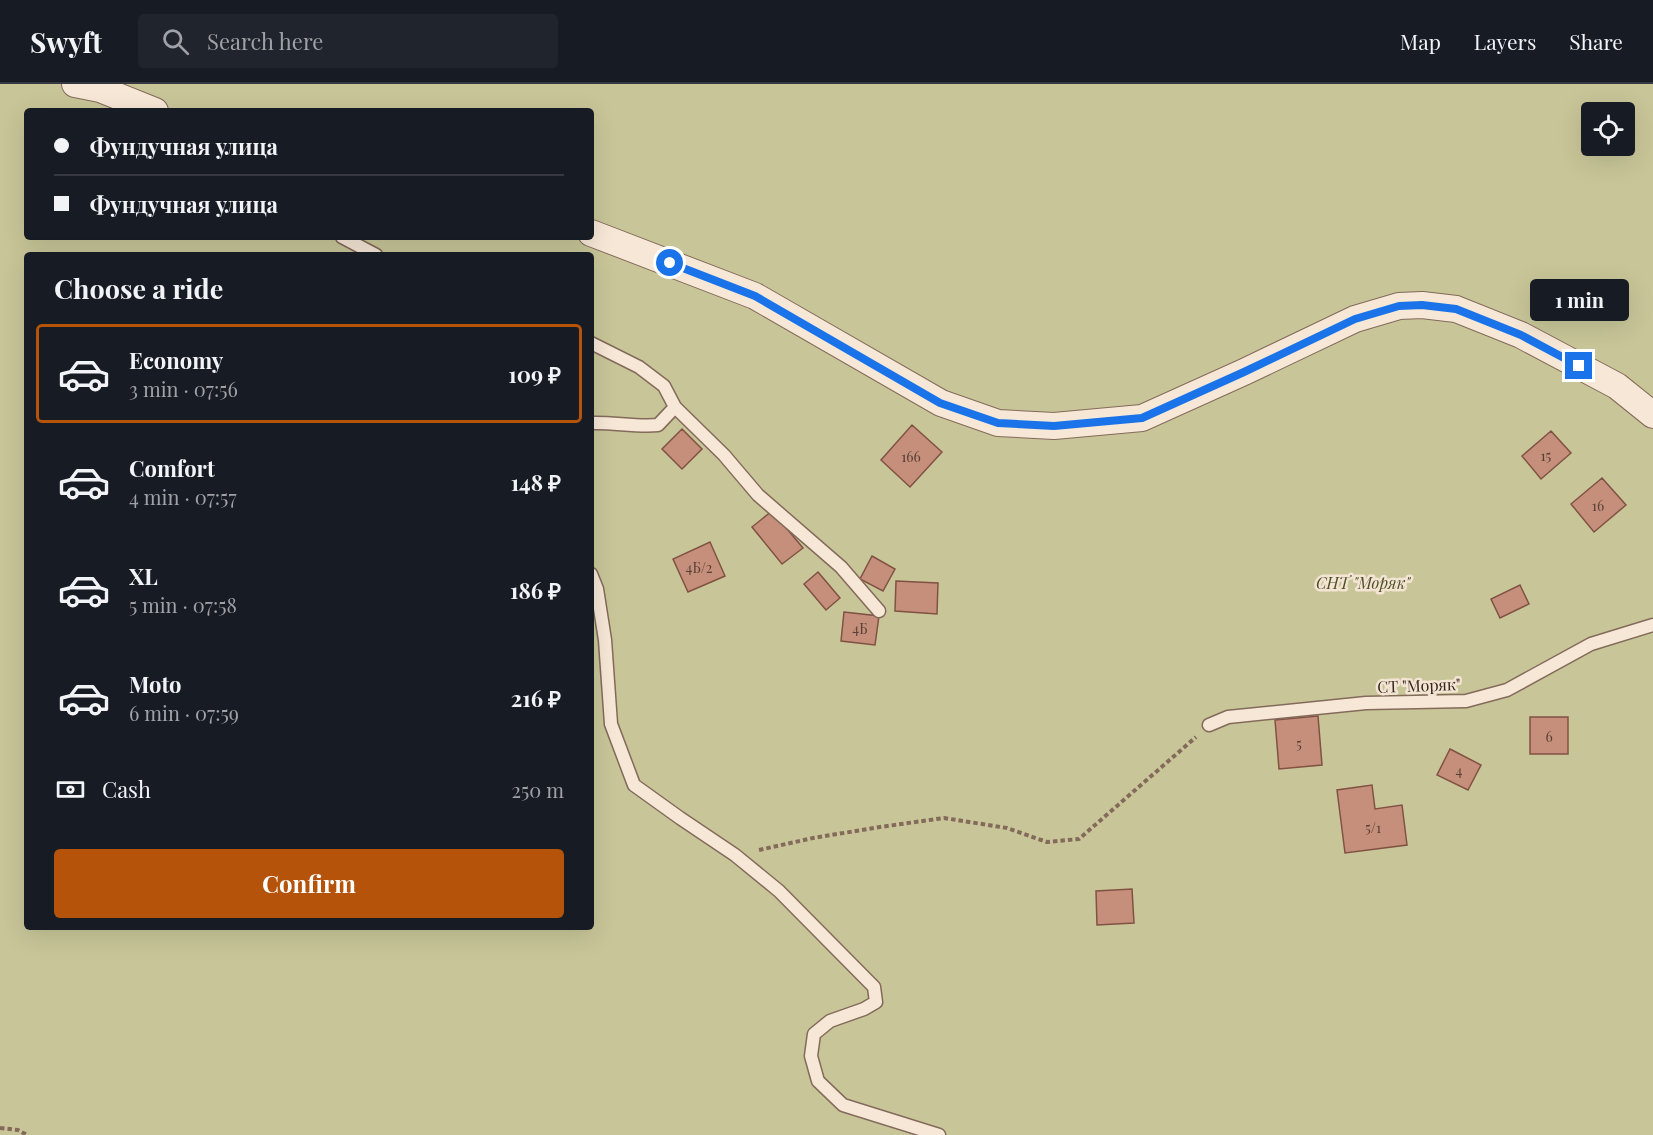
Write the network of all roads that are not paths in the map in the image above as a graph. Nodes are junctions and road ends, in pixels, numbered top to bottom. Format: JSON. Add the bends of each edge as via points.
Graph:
{"nodes":[{"id":1,"x":75,"y":84,"type":"edge"},
{"id":2,"x":148,"y":108,"type":"edge"},
{"id":3,"x":594,"y":234,"type":"edge"},
{"id":4,"x":348,"y":240,"type":"edge"},
{"id":5,"x":370,"y":252,"type":"edge"},
{"id":6,"x":594,"y":344,"type":"edge"},
{"id":7,"x":675,"y":407,"type":"junction"},
{"id":8,"x":1653,"y":415,"type":"edge"},
{"id":9,"x":594,"y":423,"type":"edge"},
{"id":10,"x":594,"y":582,"type":"edge"},
{"id":11,"x":879,"y":612,"type":"dead end"},
{"id":12,"x":1653,"y":625,"type":"edge"},
{"id":13,"x":1209,"y":725,"type":"road end"},
{"id":14,"x":939,"y":1135,"type":"edge"}],
"edges":[{"from":1,"to":2,"type":"street","via":[[100,89]]},
{"from":3,"to":8,"type":"street","via":[[755,296],[940,403],[998,423],[1054,426],[1142,418],[1355,319],[1399,306],[1422,305],[1456,309],[1521,335],[1617,386]]},
{"from":4,"to":5,"type":"lane"},
{"from":6,"to":7,"type":"lane","via":[[639,367],[664,386]]},
{"from":7,"to":9,"type":"lane","via":[[658,425]]},
{"from":7,"to":11,"type":"lane","via":[[758,495],[841,567]]},
{"from":10,"to":14,"type":"lane","via":[[605,640],[611,723],[634,785],[735,855],[779,891],[874,987],[876,1002],[830,1021],[814,1034],[811,1056],[818,1081],[843,1105]]},
{"from":12,"to":13,"type":"lane","name":"СТ \"Моряк\"","via":[[1591,644],[1507,690],[1466,701],[1366,703],[1228,717]]}]}
